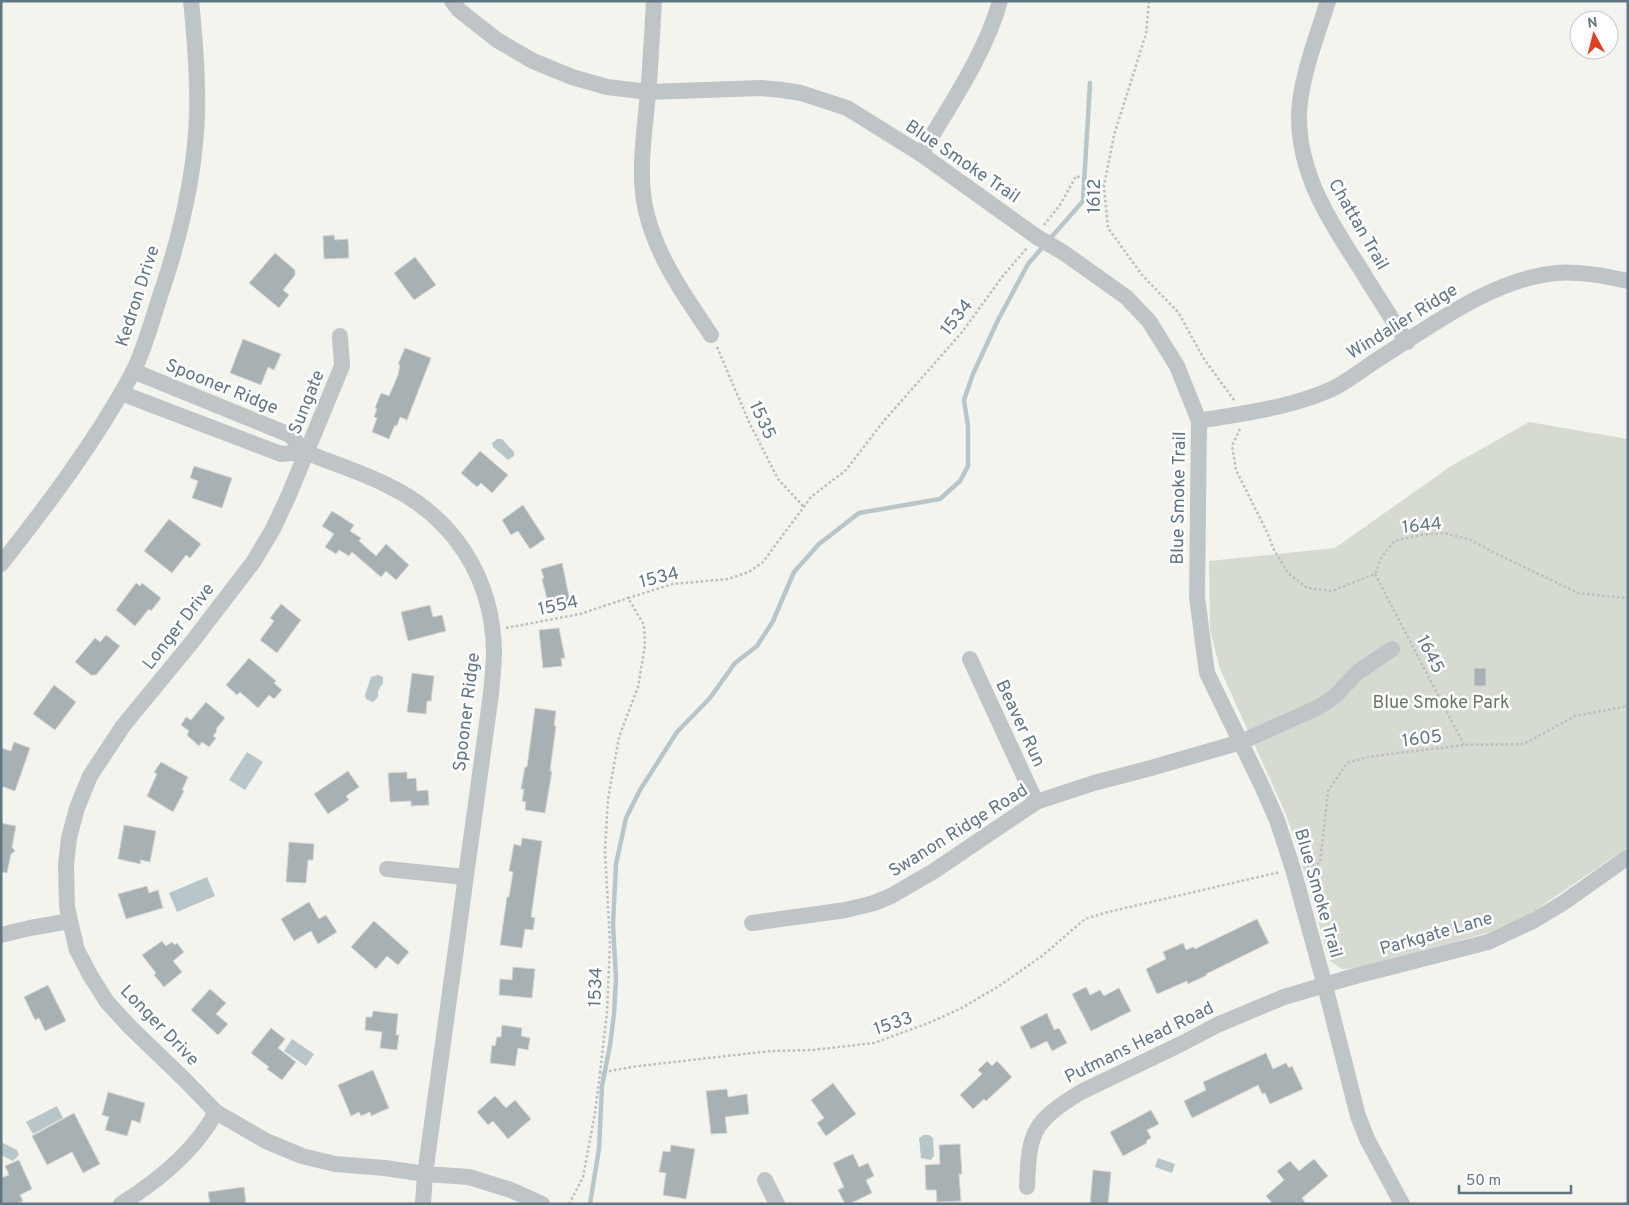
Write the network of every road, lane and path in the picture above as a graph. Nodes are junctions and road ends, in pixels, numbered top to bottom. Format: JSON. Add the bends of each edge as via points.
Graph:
{"nodes":[{"id":1,"x":191,"y":1,"type":"edge"},
{"id":2,"x":452,"y":1,"type":"edge"},
{"id":3,"x":654,"y":1,"type":"edge"},
{"id":4,"x":1000,"y":1,"type":"edge"},
{"id":5,"x":1149,"y":1,"type":"edge"},
{"id":6,"x":1328,"y":1,"type":"edge"},
{"id":7,"x":648,"y":92,"type":"junction"},
{"id":8,"x":921,"y":154,"type":"junction"},
{"id":9,"x":1104,"y":186,"type":"junction"},
{"id":10,"x":1036,"y":236,"type":"junction"},
{"id":11,"x":1628,"y":281,"type":"edge"},
{"id":12,"x":711,"y":335,"type":"joint"},
{"id":13,"x":340,"y":336,"type":"dead end"},
{"id":14,"x":1407,"y":342,"type":"junction"},
{"id":15,"x":133,"y":371,"type":"junction"},
{"id":16,"x":121,"y":393,"type":"junction"},
{"id":17,"x":1237,"y":414,"type":"junction"},
{"id":18,"x":1199,"y":421,"type":"junction"},
{"id":19,"x":307,"y":452,"type":"junction"},
{"id":20,"x":804,"y":507,"type":"junction"},
{"id":21,"x":1,"y":564,"type":"edge"},
{"id":22,"x":1375,"y":574,"type":"junction"},
{"id":23,"x":628,"y":598,"type":"junction"},
{"id":24,"x":1628,"y":598,"type":"edge"},
{"id":25,"x":492,"y":631,"type":"junction"},
{"id":26,"x":1392,"y":649,"type":"dead end"},
{"id":27,"x":970,"y":660,"type":"dead end"},
{"id":28,"x":1628,"y":706,"type":"edge"},
{"id":29,"x":1241,"y":742,"type":"junction"},
{"id":30,"x":1464,"y":745,"type":"junction"},
{"id":31,"x":1036,"y":802,"type":"junction"},
{"id":32,"x":1628,"y":857,"type":"edge"},
{"id":33,"x":387,"y":869,"type":"dead end"},
{"id":34,"x":1293,"y":869,"type":"junction"},
{"id":35,"x":466,"y":877,"type":"junction"},
{"id":36,"x":70,"y":921,"type":"junction"},
{"id":37,"x":752,"y":923,"type":"dead end"},
{"id":38,"x":1,"y":935,"type":"edge"},
{"id":39,"x":1325,"y":986,"type":"junction"},
{"id":40,"x":600,"y":1073,"type":"junction"},
{"id":41,"x":216,"y":1112,"type":"junction"},
{"id":42,"x":425,"y":1174,"type":"junction"},
{"id":43,"x":765,"y":1180,"type":"dead end"},
{"id":44,"x":1027,"y":1187,"type":"dead end"},
{"id":45,"x":121,"y":1204,"type":"edge"},
{"id":46,"x":423,"y":1204,"type":"edge"},
{"id":47,"x":542,"y":1204,"type":"edge"},
{"id":48,"x":569,"y":1204,"type":"edge"},
{"id":49,"x":777,"y":1204,"type":"edge"},
{"id":50,"x":1402,"y":1204,"type":"edge"}],
"edges":[{"from":1,"to":15,"type":"street","name":"Kedron Drive","via":[[197,115],[191,169],[181,223],[164,284]]},
{"from":2,"to":7,"type":"street","name":"Blue Smoke Trail","via":[[497,40],[533,61],[607,87]]},
{"from":3,"to":7,"type":"street"},
{"from":4,"to":8,"type":"street","via":[[971,67]]},
{"from":5,"to":9,"type":"path","name":"1612","via":[[1146,34],[1114,135]]},
{"from":6,"to":14,"type":"street","name":"Chattan Trail","via":[[1302,92],[1299,116],[1308,172],[1320,204]]},
{"from":7,"to":8,"type":"street","name":"Blue Smoke Trail","via":[[760,88],[801,93],[847,108]]},
{"from":7,"to":12,"type":"street","via":[[642,181],[646,210],[657,246]]},
{"from":8,"to":10,"type":"street","name":"Blue Smoke Trail"},
{"from":9,"to":10,"type":"path","name":"1534","via":[[1076,176],[1060,205]]},
{"from":9,"to":17,"type":"path","name":"1612","via":[[1108,228],[1142,275],[1178,312],[1204,359],[1234,399]]},
{"from":10,"to":18,"type":"street","name":"Blue Smoke Trail","via":[[1126,298],[1149,321],[1177,366]]},
{"from":10,"to":20,"type":"path","name":"1534","via":[[963,330],[846,470]]},
{"from":11,"to":14,"type":"street","name":"Windalier Ridge","via":[[1582,273],[1556,273],[1524,279],[1477,298]]},
{"from":12,"to":20,"type":"path","name":"1535","via":[[778,479]]},
{"from":13,"to":19,"type":"street","name":"Sungate","via":[[342,366]]},
{"from":14,"to":17,"type":"street","name":"Windalier Ridge","via":[[1333,388],[1300,401]]},
{"from":15,"to":16,"type":"street","name":"Kedron Drive"},
{"from":15,"to":19,"type":"street","name":"Spooner Ridge","via":[[290,435]]},
{"from":16,"to":19,"type":"street","via":[[281,454]]},
{"from":16,"to":21,"type":"street","name":"Kedron Drive","via":[[75,467]]},
{"from":17,"to":18,"type":"street","name":"Windalier Ridge"},
{"from":17,"to":22,"type":"path","via":[[1242,425],[1232,446],[1236,470],[1288,573],[1307,588],[1332,591]]},
{"from":18,"to":29,"type":"street","name":"Blue Smoke Trail","via":[[1199,623],[1207,673]]},
{"from":19,"to":25,"type":"street","name":"Spooner Ridge","via":[[409,496],[430,511],[458,542],[479,577]]},
{"from":19,"to":36,"type":"street","name":"Longer Drive","via":[[273,529],[254,561],[123,726],[90,776],[69,838],[66,866]]},
{"from":20,"to":23,"type":"path","name":"1534","via":[[763,562],[749,572],[728,579],[673,584]]},
{"from":22,"to":24,"type":"path","name":"1644","via":[[1381,558],[1394,541],[1420,534],[1444,533],[1471,540],[1578,593]]},
{"from":22,"to":30,"type":"path","name":"1645"},
{"from":23,"to":25,"type":"path","name":"1554","via":[[580,614]]},
{"from":23,"to":40,"type":"path","name":"1534","via":[[644,625],[645,645],[638,687],[619,738],[608,799],[605,851],[610,944]]},
{"from":25,"to":35,"type":"street","name":"Spooner Ridge","via":[[494,653],[490,694]]},
{"from":26,"to":29,"type":"street","name":"Swanon Ridge Road","via":[[1358,672],[1319,707]]},
{"from":27,"to":31,"type":"street","name":"Beaver Run"},
{"from":28,"to":30,"type":"path","name":"1605","via":[[1575,716],[1524,744]]},
{"from":29,"to":31,"type":"street","name":"Swanon Ridge Road"},
{"from":29,"to":34,"type":"street","name":"Blue Smoke Trail","via":[[1276,820]]},
{"from":30,"to":34,"type":"path","name":"1605","via":[[1367,757],[1346,763],[1328,791],[1320,863]]},
{"from":31,"to":37,"type":"street","name":"Swanon Ridge Road","via":[[891,896],[846,910]]},
{"from":32,"to":39,"type":"street","name":"Parkgate Lane","via":[[1563,904],[1488,942]]},
{"from":33,"to":35,"type":"street"},
{"from":34,"to":39,"type":"street","name":"Blue Smoke Trail"},
{"from":34,"to":40,"type":"path","name":"1533","via":[[1085,919],[1042,956],[984,995],[926,1024],[874,1043],[771,1051]]},
{"from":35,"to":42,"type":"street","name":"Spooner Ridge"},
{"from":36,"to":38,"type":"street"},
{"from":36,"to":41,"type":"street","name":"Longer Drive","via":[[77,950],[107,1002]]},
{"from":39,"to":44,"type":"street","name":"Putmans Head Road","via":[[1284,997],[1217,1025],[1066,1101],[1040,1123],[1033,1135]]},
{"from":39,"to":50,"type":"street","name":"Blue Smoke Trail","via":[[1358,1116]]},
{"from":40,"to":48,"type":"path","via":[[583,1176]]},
{"from":41,"to":42,"type":"street","name":"Longer Drive","via":[[266,1141],[302,1156],[335,1164]]},
{"from":41,"to":45,"type":"street","via":[[205,1131],[166,1172]]},
{"from":42,"to":46,"type":"street","name":"Spooner Ridge"},
{"from":42,"to":47,"type":"street","name":"Longer Drive","via":[[469,1177]]},
{"from":43,"to":49,"type":"street"}]}
